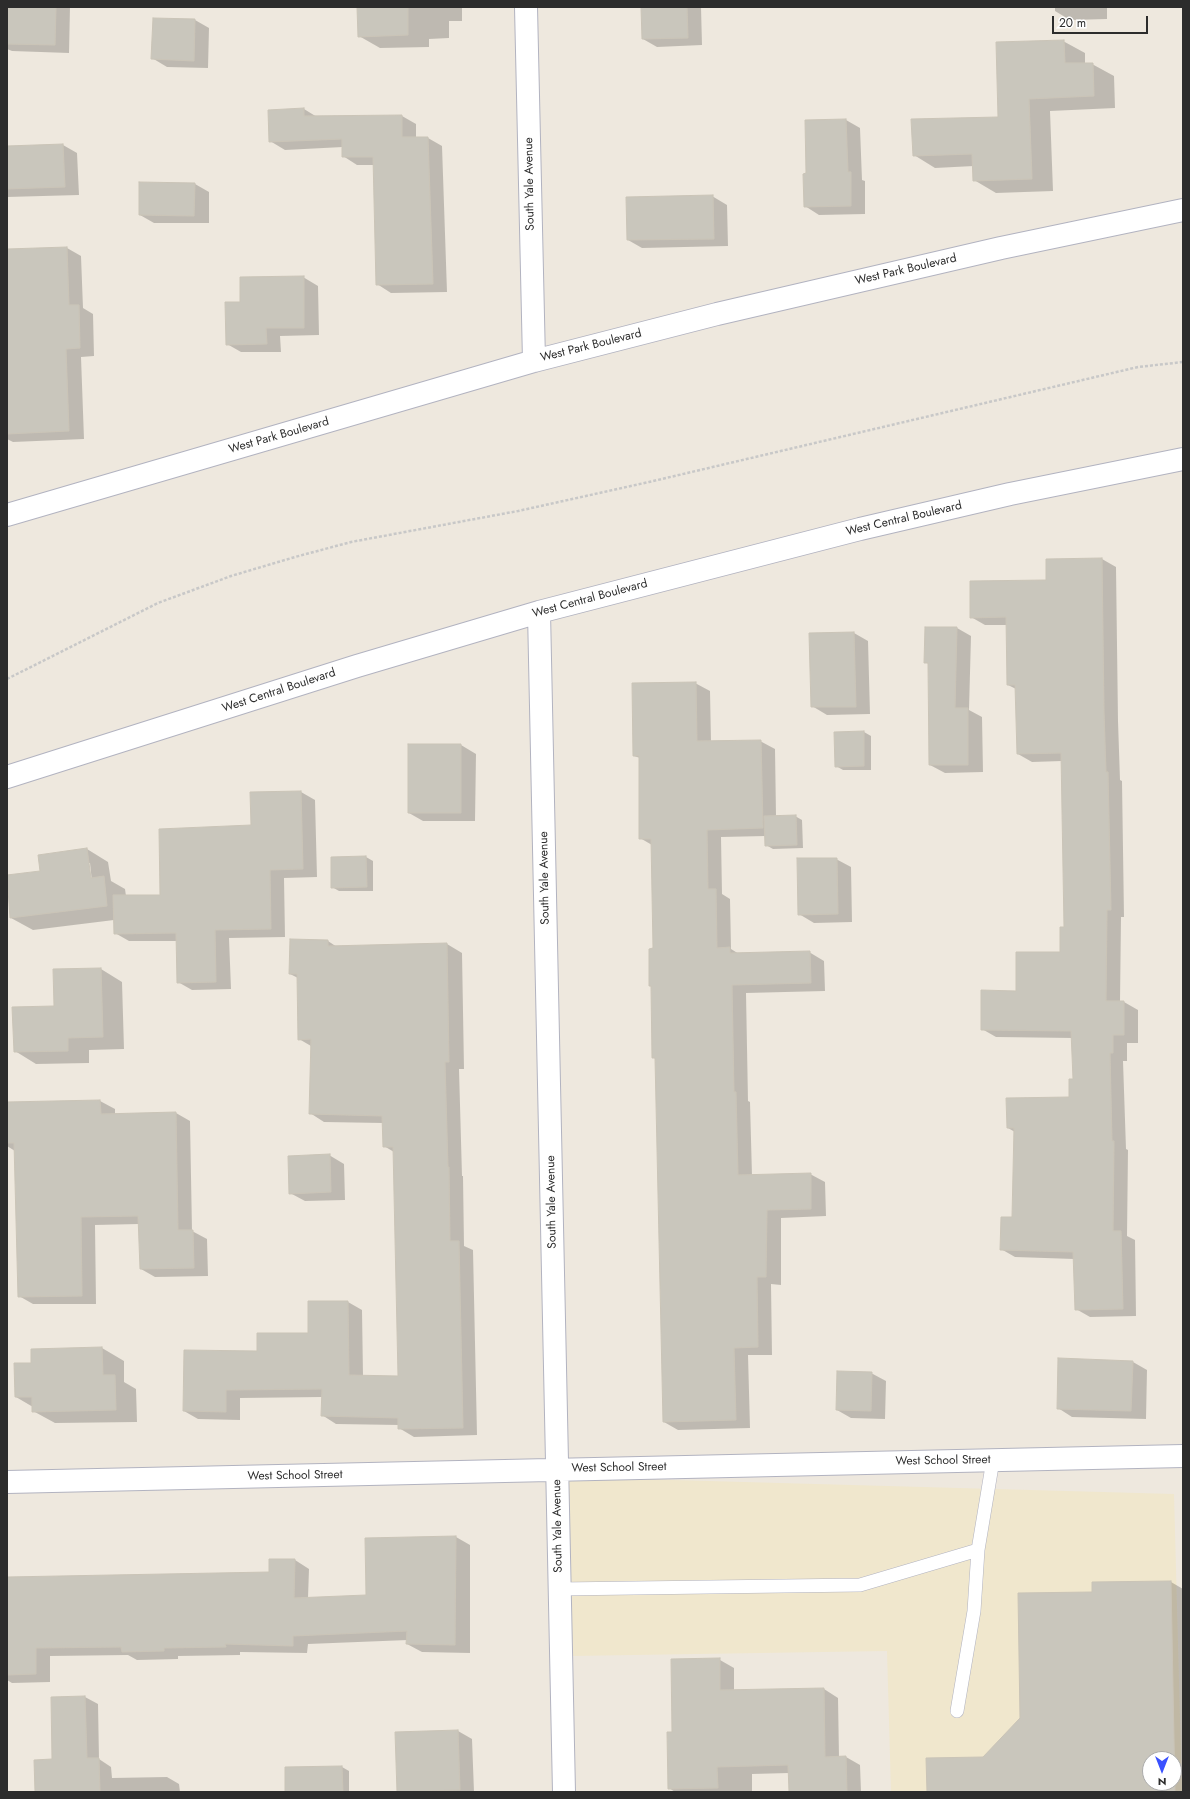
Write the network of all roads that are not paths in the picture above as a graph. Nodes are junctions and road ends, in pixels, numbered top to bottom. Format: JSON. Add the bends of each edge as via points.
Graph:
{"nodes":[{"id":1,"x":526,"y":7,"type":"edge"},
{"id":2,"x":1183,"y":210,"type":"edge"},
{"id":3,"x":534,"y":361,"type":"junction"},
{"id":4,"x":1183,"y":459,"type":"edge"},
{"id":5,"x":7,"y":515,"type":"edge"},
{"id":6,"x":539,"y":612,"type":"junction"},
{"id":7,"x":7,"y":777,"type":"edge"},
{"id":8,"x":1183,"y":1456,"type":"edge"},
{"id":9,"x":993,"y":1460,"type":"junction"},
{"id":10,"x":557,"y":1470,"type":"junction"},
{"id":11,"x":7,"y":1482,"type":"edge"},
{"id":12,"x":978,"y":1550,"type":"junction"},
{"id":13,"x":560,"y":1589,"type":"junction"},
{"id":14,"x":957,"y":1711,"type":"dead end"},
{"id":15,"x":564,"y":1792,"type":"edge"}],
"edges":[{"from":1,"to":3,"type":"street","name":"South Yale Avenue"},
{"from":2,"to":3,"type":"street","name":"West Park Boulevard","via":[[970,255],[718,314]]},
{"from":3,"to":5,"type":"street","name":"West Park Boulevard"},
{"from":4,"to":6,"type":"street","name":"West Central Boulevard","via":[[860,528]]},
{"from":6,"to":7,"type":"street","name":"West Central Boulevard","via":[[357,666]]},
{"from":6,"to":10,"type":"street","name":"South Yale Avenue"},
{"from":8,"to":9,"type":"street","name":"West School Street"},
{"from":9,"to":10,"type":"street","name":"West School Street"},
{"from":9,"to":12,"type":"lane"},
{"from":10,"to":11,"type":"street","name":"West School Street"},
{"from":10,"to":13,"type":"street","name":"South Yale Avenue"},
{"from":12,"to":13,"type":"lane","via":[[860,1585]]},
{"from":12,"to":14,"type":"lane","via":[[974,1611]]},
{"from":13,"to":15,"type":"street","name":"South Yale Avenue"}]}
